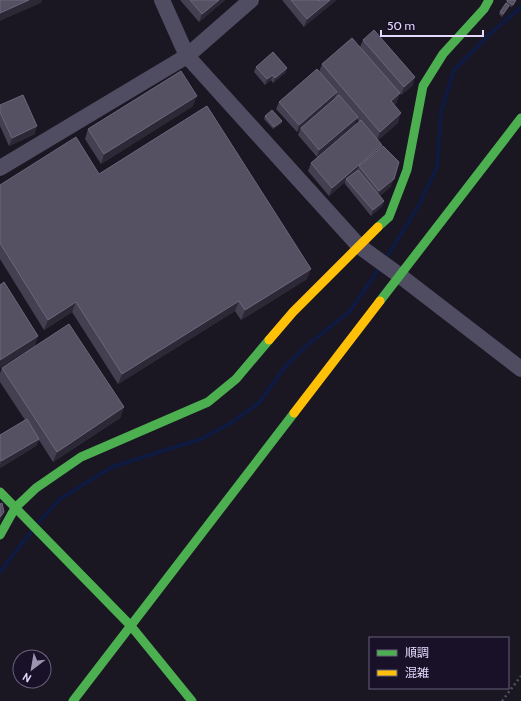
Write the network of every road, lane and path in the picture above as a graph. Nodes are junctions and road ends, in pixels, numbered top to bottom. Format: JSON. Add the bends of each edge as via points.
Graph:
{"nodes":[{"id":1,"x":162,"y":0,"type":"edge"},
{"id":2,"x":251,"y":0,"type":"edge"},
{"id":3,"x":489,"y":0,"type":"edge"},
{"id":4,"x":187,"y":56,"type":"junction"},
{"id":5,"x":521,"y":118,"type":"edge"},
{"id":6,"x":0,"y":168,"type":"edge"},
{"id":7,"x":359,"y":246,"type":"junction"},
{"id":8,"x":399,"y":275,"type":"junction"},
{"id":9,"x":521,"y":369,"type":"edge"},
{"id":10,"x":0,"y":492,"type":"edge"},
{"id":11,"x":15,"y":508,"type":"junction"},
{"id":12,"x":0,"y":535,"type":"edge"},
{"id":13,"x":130,"y":626,"type":"junction"},
{"id":14,"x":521,"y":676,"type":"edge"},
{"id":15,"x":73,"y":701,"type":"edge"},
{"id":16,"x":192,"y":701,"type":"edge"},
{"id":17,"x":502,"y":701,"type":"edge"}],
"edges":[{"from":1,"to":4,"type":"street"},
{"from":2,"to":4,"type":"street"},
{"from":3,"to":7,"type":"street","via":[[484,9],[443,54],[423,86],[407,170],[389,218]]},
{"from":4,"to":6,"type":"street"},
{"from":4,"to":7,"type":"street"},
{"from":5,"to":8,"type":"street"},
{"from":7,"to":8,"type":"street"},
{"from":7,"to":11,"type":"street","via":[[293,312],[236,379],[208,402],[81,458],[36,488]]},
{"from":8,"to":9,"type":"street"},
{"from":8,"to":13,"type":"street"},
{"from":10,"to":11,"type":"street"},
{"from":11,"to":12,"type":"street"},
{"from":11,"to":13,"type":"street"},
{"from":13,"to":15,"type":"street"},
{"from":13,"to":16,"type":"street"},
{"from":14,"to":17,"type":"path"}]}
